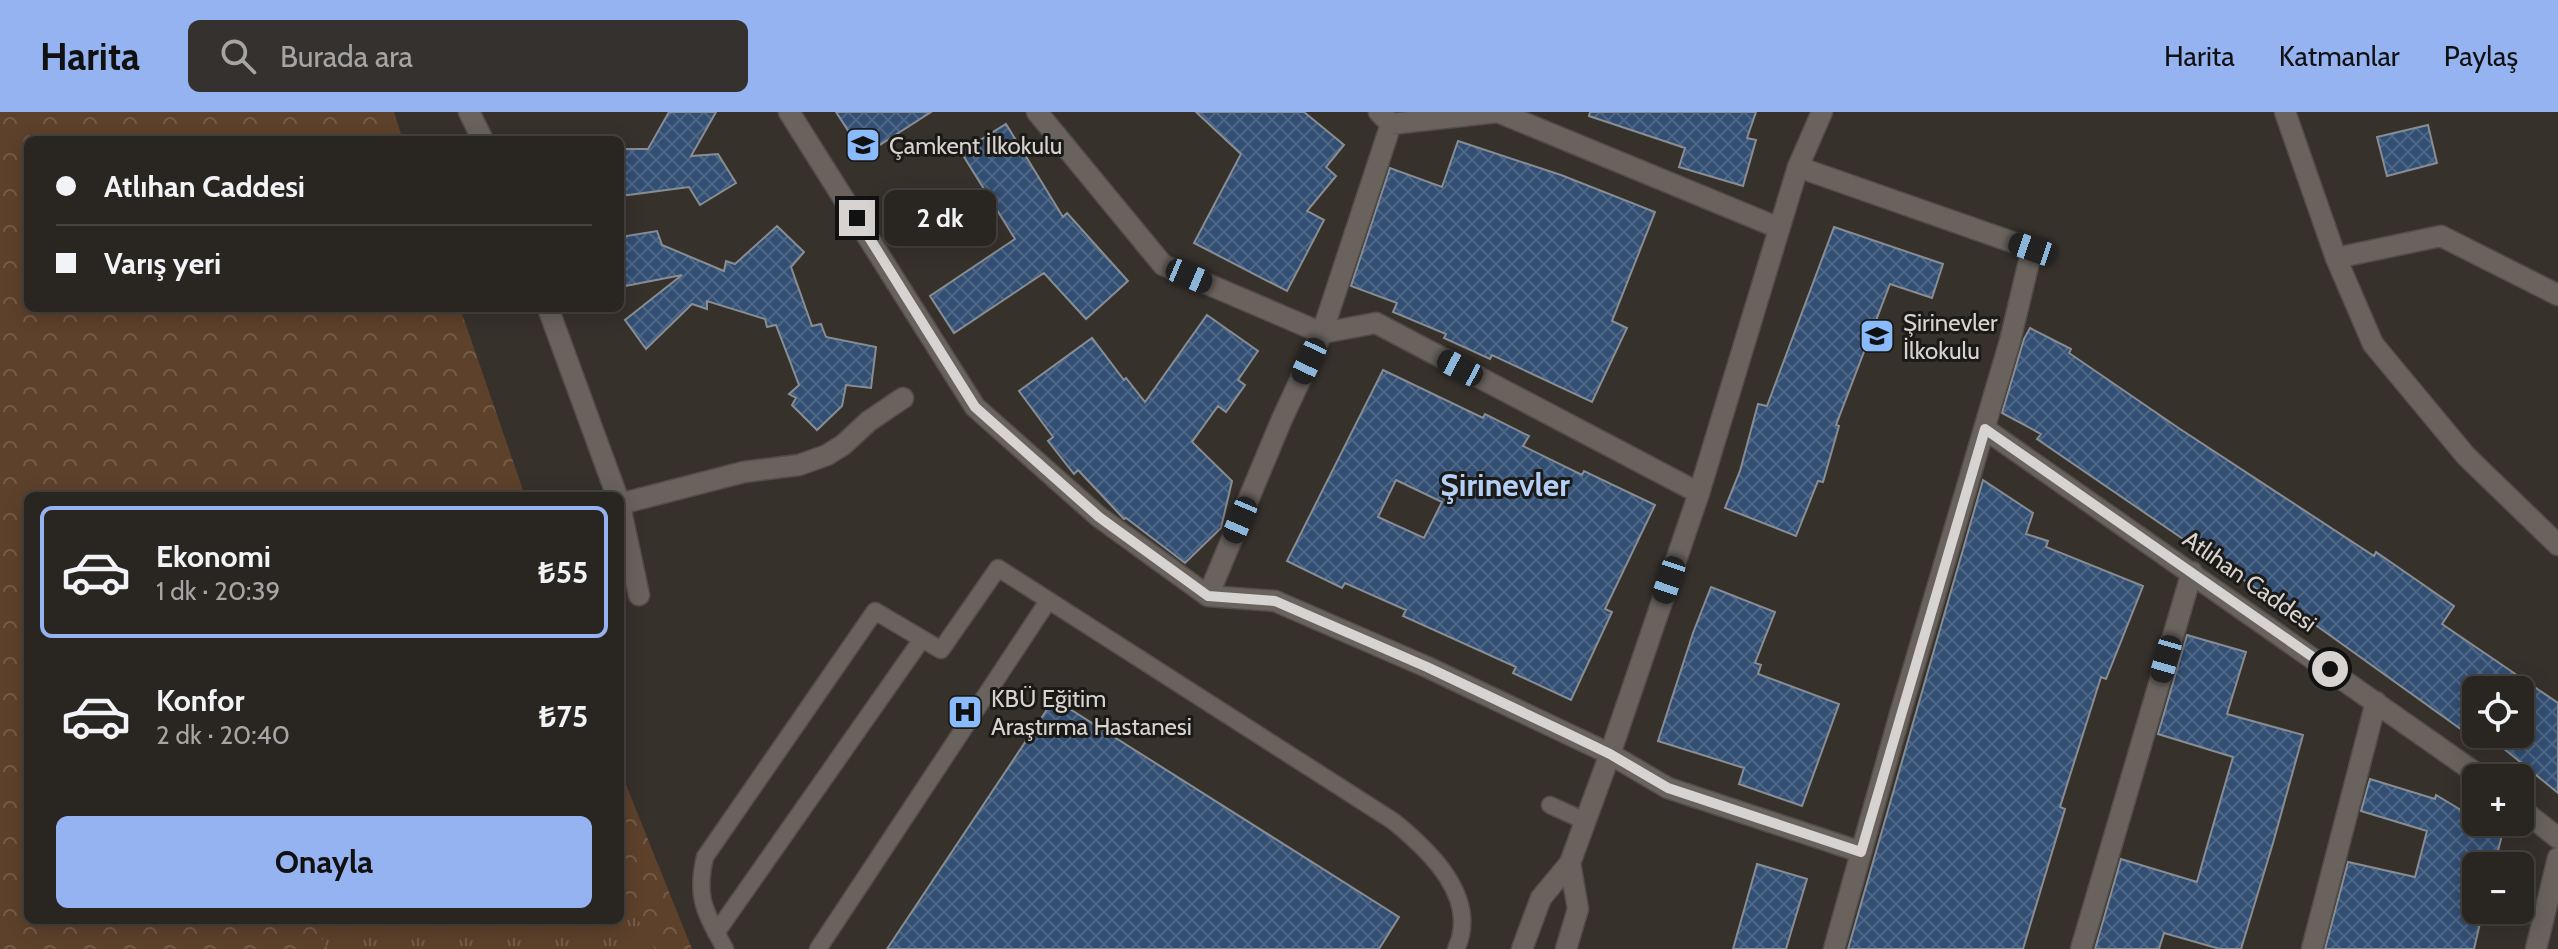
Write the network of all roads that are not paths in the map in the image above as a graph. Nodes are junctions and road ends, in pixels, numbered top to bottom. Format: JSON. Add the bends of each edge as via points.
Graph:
{"nodes":[{"id":1,"x":469,"y":112,"type":"edge"},
{"id":2,"x":789,"y":112,"type":"edge"},
{"id":3,"x":1037,"y":112,"type":"edge"},
{"id":4,"x":1822,"y":112,"type":"edge"},
{"id":5,"x":2285,"y":112,"type":"edge"},
{"id":6,"x":1385,"y":118,"type":"edge"},
{"id":7,"x":481,"y":136,"type":"edge"},
{"id":8,"x":1798,"y":167,"type":"junction"},
{"id":9,"x":1779,"y":228,"type":"junction"},
{"id":10,"x":2336,"y":258,"type":"junction"},
{"id":11,"x":2558,"y":295,"type":"edge"},
{"id":12,"x":549,"y":312,"type":"edge"},
{"id":13,"x":1322,"y":333,"type":"junction"},
{"id":14,"x":903,"y":398,"type":"dead end"},
{"id":15,"x":1985,"y":429,"type":"junction"},
{"id":16,"x":616,"y":492,"type":"edge"},
{"id":17,"x":1699,"y":493,"type":"junction"},
{"id":18,"x":624,"y":504,"type":"edge"},
{"id":19,"x":624,"y":524,"type":"edge"},
{"id":20,"x":2558,"y":545,"type":"edge"},
{"id":21,"x":2192,"y":572,"type":"junction"},
{"id":22,"x":639,"y":595,"type":"dead end"},
{"id":23,"x":1208,"y":596,"type":"junction"},
{"id":24,"x":1048,"y":601,"type":"junction"},
{"id":25,"x":922,"y":639,"type":"junction"},
{"id":26,"x":2376,"y":702,"type":"junction"},
{"id":27,"x":1610,"y":754,"type":"junction"},
{"id":28,"x":2463,"y":764,"type":"edge"},
{"id":29,"x":1550,"y":805,"type":"dead end"},
{"id":30,"x":2534,"y":819,"type":"edge"},
{"id":31,"x":1585,"y":821,"type":"junction"},
{"id":32,"x":2558,"y":838,"type":"edge"},
{"id":33,"x":1861,"y":852,"type":"junction"},
{"id":34,"x":2558,"y":858,"type":"edge"},
{"id":35,"x":1570,"y":863,"type":"junction"},
{"id":36,"x":716,"y":933,"type":"junction"},
{"id":37,"x":725,"y":949,"type":"edge"},
{"id":38,"x":818,"y":949,"type":"edge"},
{"id":39,"x":1456,"y":949,"type":"edge"},
{"id":40,"x":1522,"y":949,"type":"edge"},
{"id":41,"x":1566,"y":949,"type":"edge"},
{"id":42,"x":1834,"y":949,"type":"edge"},
{"id":43,"x":2081,"y":949,"type":"edge"},
{"id":44,"x":2312,"y":949,"type":"edge"},
{"id":45,"x":2536,"y":949,"type":"edge"}],
"edges":[{"from":1,"to":7,"type":"street"},
{"from":2,"to":23,"type":"street","via":[[975,407],[1099,517]]},
{"from":3,"to":13,"type":"street","via":[[1163,265]]},
{"from":4,"to":8,"type":"street"},
{"from":5,"to":10,"type":"street"},
{"from":6,"to":9,"type":"street","via":[[1498,112]]},
{"from":6,"to":13,"type":"street"},
{"from":8,"to":9,"type":"street"},
{"from":8,"to":15,"type":"street","via":[[2032,249]]},
{"from":9,"to":17,"type":"street"},
{"from":10,"to":11,"type":"street","via":[[2441,236]]},
{"from":10,"to":20,"type":"street","via":[[2373,344],[2466,456]]},
{"from":12,"to":16,"type":"street"},
{"from":13,"to":17,"type":"street","via":[[1376,323]]},
{"from":13,"to":23,"type":"street"},
{"from":14,"to":18,"type":"street","via":[[827,455]]},
{"from":15,"to":21,"type":"street","name":"Atlıhan Caddesi"},
{"from":15,"to":33,"type":"street"},
{"from":17,"to":27,"type":"street"},
{"from":19,"to":22,"type":"street"},
{"from":21,"to":26,"type":"street","name":"Atlıhan Caddesi"},
{"from":21,"to":43,"type":"street"},
{"from":23,"to":27,"type":"street","via":[[1275,601]]},
{"from":24,"to":25,"type":"lane","via":[[998,568],[941,650]]},
{"from":24,"to":38,"type":"lane"},
{"from":24,"to":39,"type":"lane","via":[[1423,845],[1447,875],[1462,912]]},
{"from":25,"to":36,"type":"lane"},
{"from":25,"to":36,"type":"lane","via":[[875,611],[705,857],[699,881]]},
{"from":26,"to":28,"type":"street","name":"Atlıhan Caddesi"},
{"from":26,"to":44,"type":"street"},
{"from":27,"to":31,"type":"street"},
{"from":27,"to":33,"type":"street","via":[[1668,788]]},
{"from":29,"to":31,"type":"lane"},
{"from":30,"to":32,"type":"street"},
{"from":31,"to":35,"type":"street"},
{"from":33,"to":42,"type":"street"},
{"from":34,"to":45,"type":"street"},
{"from":35,"to":40,"type":"street","via":[[1541,898]]},
{"from":35,"to":41,"type":"street","via":[[1578,909]]},
{"from":36,"to":37,"type":"lane"}]}
